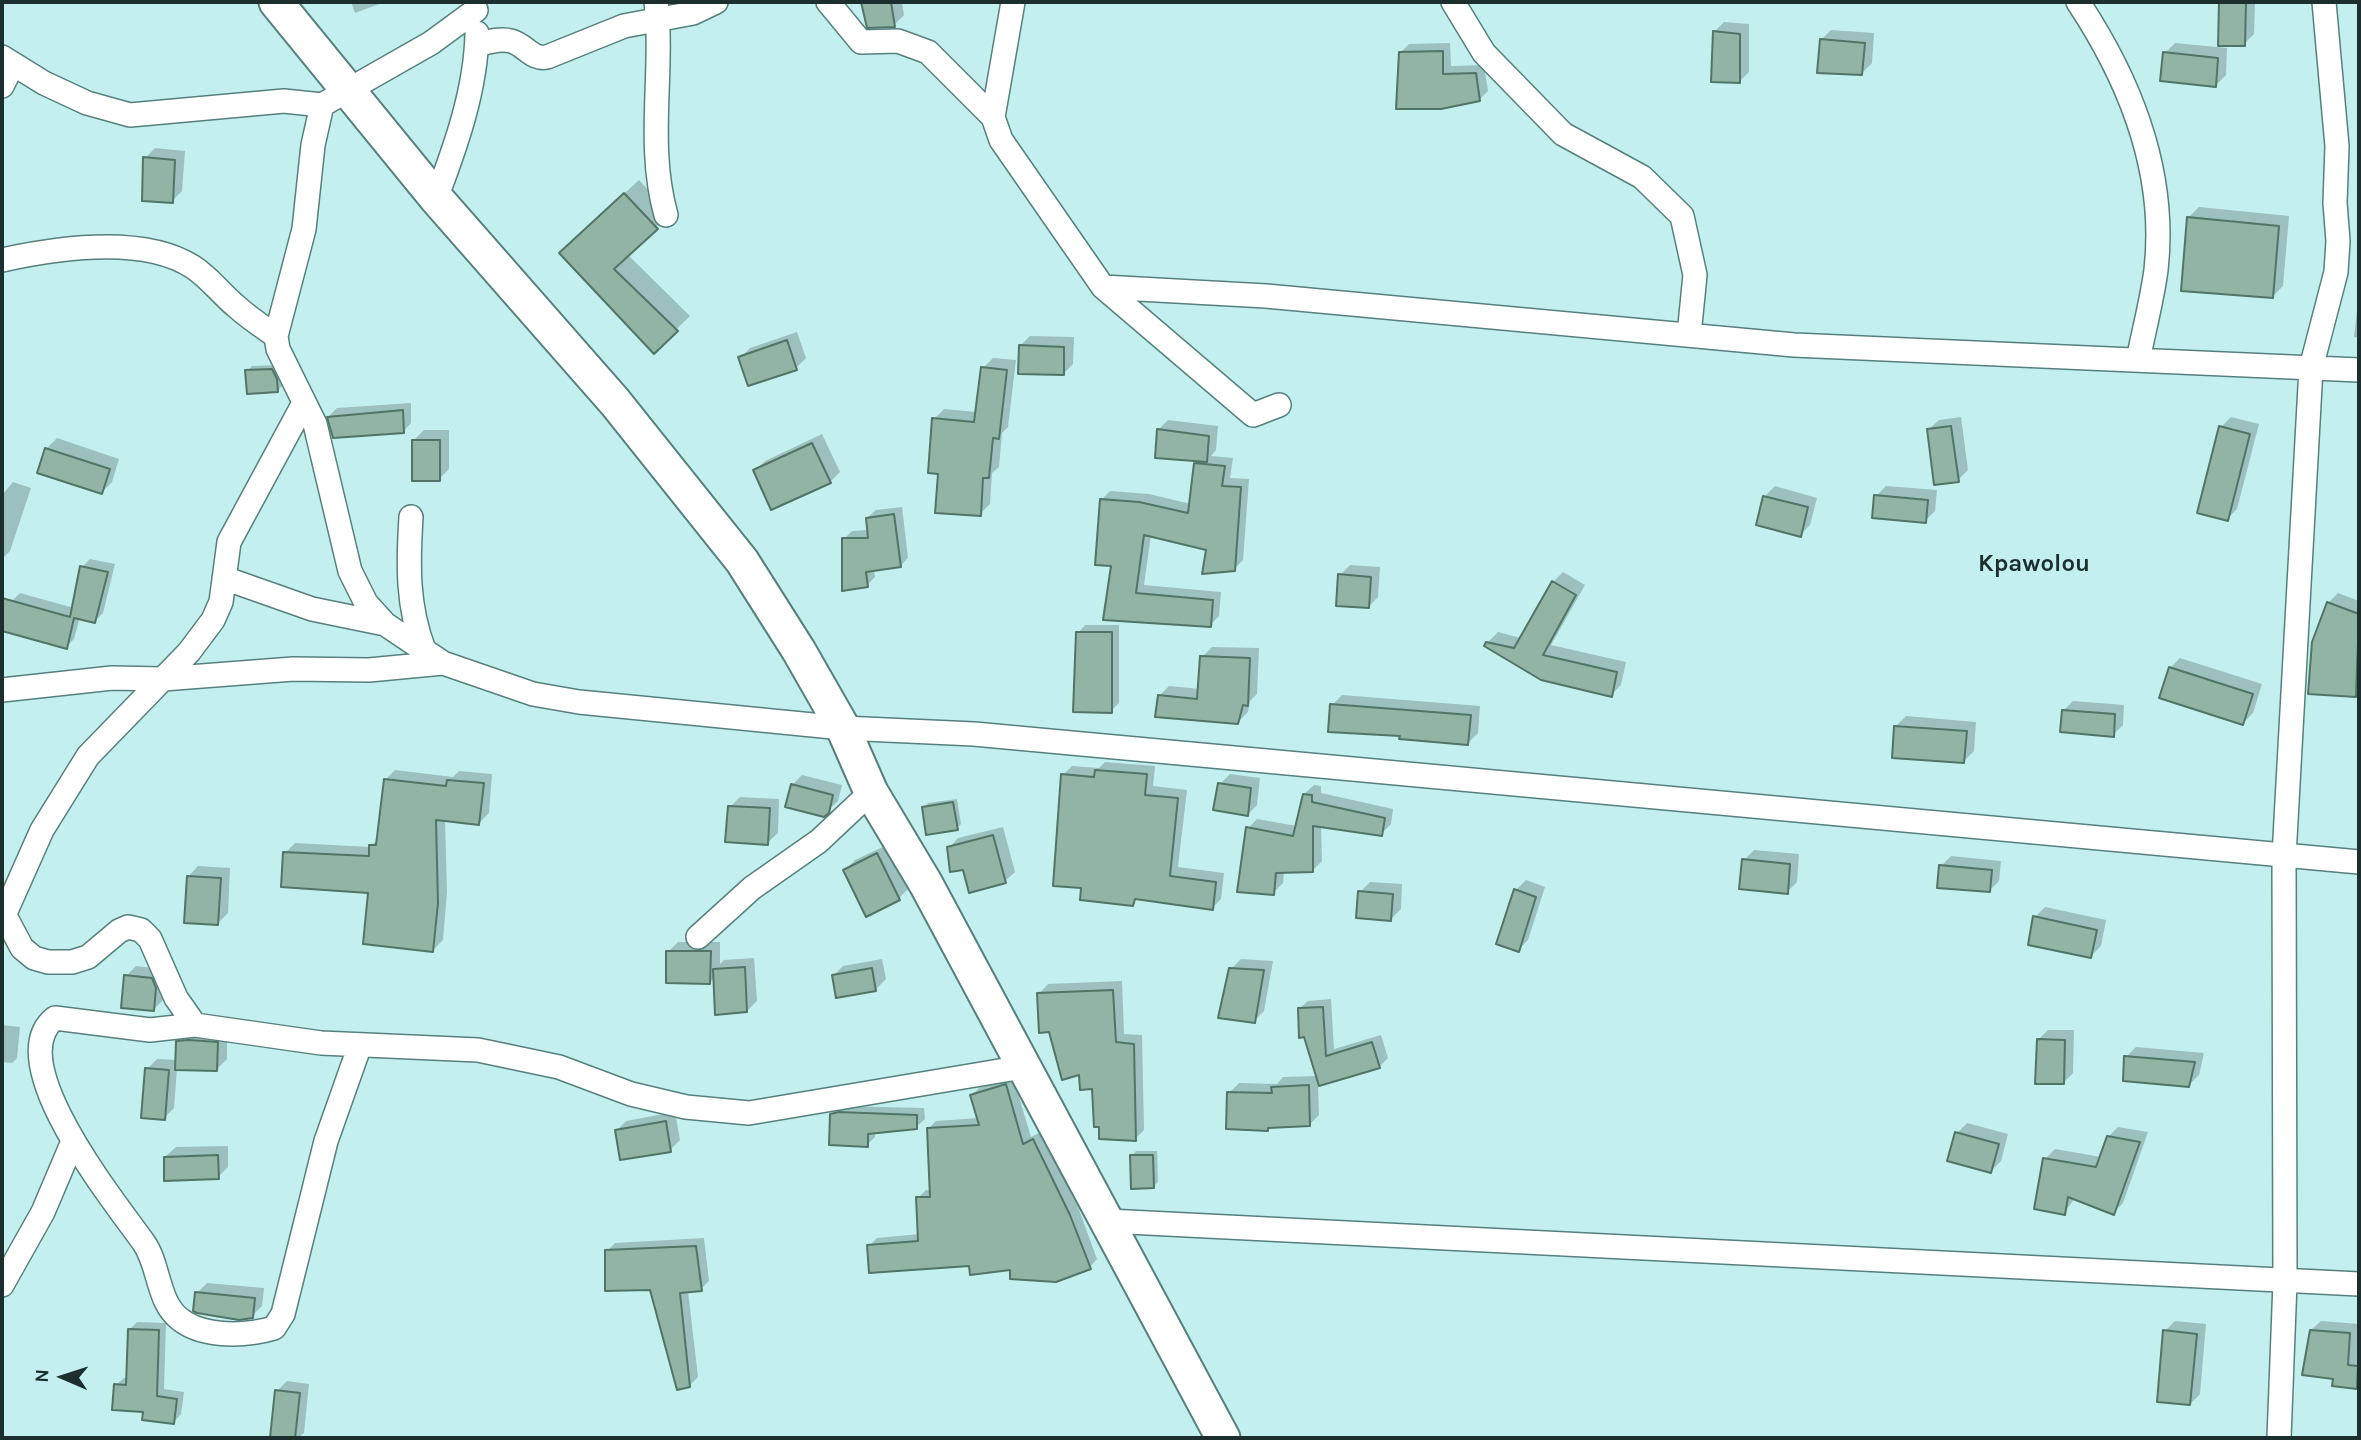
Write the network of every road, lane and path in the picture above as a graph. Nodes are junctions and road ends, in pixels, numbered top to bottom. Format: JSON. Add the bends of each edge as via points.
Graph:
{"nodes":[{"id":1,"x":276,"y":2,"type":"edge"},
{"id":2,"x":716,"y":2,"type":"edge"},
{"id":3,"x":828,"y":2,"type":"edge"},
{"id":4,"x":1013,"y":2,"type":"edge"},
{"id":5,"x":1453,"y":2,"type":"edge"},
{"id":6,"x":2078,"y":2,"type":"edge"},
{"id":7,"x":2324,"y":2,"type":"edge"},
{"id":8,"x":477,"y":6,"type":"edge"},
{"id":9,"x":657,"y":12,"type":"edge"},
{"id":10,"x":477,"y":46,"type":"junction"},
{"id":11,"x":7,"y":60,"type":"edge"},
{"id":12,"x":2,"y":86,"type":"edge"},
{"id":13,"x":334,"y":98,"type":"junction"},
{"id":14,"x":993,"y":117,"type":"junction"},
{"id":15,"x":436,"y":198,"type":"junction"},
{"id":16,"x":666,"y":215,"type":"dead end"},
{"id":17,"x":2,"y":260,"type":"edge"},
{"id":18,"x":1102,"y":287,"type":"junction"},
{"id":19,"x":1689,"y":335,"type":"junction"},
{"id":20,"x":275,"y":337,"type":"junction"},
{"id":21,"x":2138,"y":360,"type":"junction"},
{"id":22,"x":2311,"y":368,"type":"junction"},
{"id":23,"x":2359,"y":370,"type":"edge"},
{"id":24,"x":304,"y":403,"type":"junction"},
{"id":25,"x":1279,"y":405,"type":"dead end"},
{"id":26,"x":411,"y":517,"type":"dead end"},
{"id":27,"x":224,"y":578,"type":"junction"},
{"id":28,"x":385,"y":624,"type":"junction"},
{"id":29,"x":424,"y":650,"type":"junction"},
{"id":30,"x":443,"y":663,"type":"junction"},
{"id":31,"x":163,"y":679,"type":"junction"},
{"id":32,"x":2,"y":690,"type":"edge"},
{"id":33,"x":843,"y":728,"type":"junction"},
{"id":34,"x":872,"y":792,"type":"junction"},
{"id":35,"x":2284,"y":856,"type":"junction"},
{"id":36,"x":2359,"y":862,"type":"edge"},
{"id":37,"x":3,"y":917,"type":"edge"},
{"id":38,"x":698,"y":937,"type":"dead end"},
{"id":39,"x":195,"y":1025,"type":"junction"},
{"id":40,"x":360,"y":1045,"type":"junction"},
{"id":41,"x":1023,"y":1067,"type":"junction"},
{"id":42,"x":71,"y":1146,"type":"junction"},
{"id":43,"x":1108,"y":1221,"type":"junction"},
{"id":44,"x":2285,"y":1282,"type":"junction"},
{"id":45,"x":2359,"y":1284,"type":"edge"},
{"id":46,"x":2,"y":1285,"type":"edge"},
{"id":47,"x":1223,"y":1438,"type":"edge"},
{"id":48,"x":2279,"y":1438,"type":"edge"}],
"edges":[{"from":1,"to":13,"type":"street"},
{"from":2,"to":9,"type":"street","via":[[693,13]]},
{"from":3,"to":14,"type":"street","via":[[861,42],[898,41],[928,52]]},
{"from":4,"to":14,"type":"street"},
{"from":5,"to":19,"type":"street","via":[[1484,53],[1563,134],[1642,177],[1682,216],[1695,275]]},
{"from":6,"to":21,"type":"street","via":[[2122,78],[2143,133],[2157,196],[2156,270]]},
{"from":7,"to":22,"type":"street","via":[[2337,146],[2334,203],[2338,241],[2336,272]]},
{"from":8,"to":10,"type":"street"},
{"from":8,"to":13,"type":"street","via":[[431,43]]},
{"from":9,"to":10,"type":"street","via":[[540,58],[513,41]]},
{"from":9,"to":16,"type":"street","via":[[654,141]]},
{"from":10,"to":15,"type":"street","via":[[455,147]]},
{"from":11,"to":12,"type":"street"},
{"from":11,"to":13,"type":"street","via":[[87,103],[130,115]]},
{"from":13,"to":15,"type":"street"},
{"from":13,"to":20,"type":"street","via":[[313,145],[304,229]]},
{"from":14,"to":18,"type":"street","via":[[1001,140]]},
{"from":15,"to":33,"type":"street","via":[[615,402],[742,561]]},
{"from":17,"to":20,"type":"street","via":[[107,246],[155,254],[190,265],[207,276]]},
{"from":18,"to":19,"type":"street","via":[[1266,296]]},
{"from":18,"to":25,"type":"street","via":[[1253,415]]},
{"from":19,"to":21,"type":"street","via":[[1794,345]]},
{"from":20,"to":24,"type":"street"},
{"from":21,"to":22,"type":"street"},
{"from":22,"to":23,"type":"street"},
{"from":22,"to":35,"type":"street"},
{"from":24,"to":27,"type":"street","via":[[229,542]]},
{"from":24,"to":28,"type":"street","via":[[315,424],[350,571],[366,603]]},
{"from":26,"to":29,"type":"street","via":[[410,595]]},
{"from":27,"to":28,"type":"street","via":[[312,609]]},
{"from":27,"to":31,"type":"street","via":[[214,620]]},
{"from":28,"to":29,"type":"street"},
{"from":29,"to":30,"type":"street"},
{"from":30,"to":31,"type":"street","via":[[369,670],[235,671]]},
{"from":30,"to":33,"type":"street","via":[[533,694],[579,702]]},
{"from":31,"to":32,"type":"street","via":[[112,678]]},
{"from":31,"to":37,"type":"street","via":[[88,756],[42,830]]},
{"from":33,"to":34,"type":"street"},
{"from":33,"to":35,"type":"street","via":[[947,731]]},
{"from":34,"to":38,"type":"street","via":[[819,841],[752,888]]},
{"from":34,"to":41,"type":"street"},
{"from":35,"to":36,"type":"street"},
{"from":35,"to":44,"type":"street"},
{"from":37,"to":39,"type":"street","via":[[22,948],[48,962],[80,960],[119,931],[128,927],[141,930]]},
{"from":39,"to":40,"type":"street"},
{"from":39,"to":42,"type":"street","via":[[150,1030],[55,1018],[46,1023],[37,1034],[32,1063],[35,1079]]},
{"from":40,"to":41,"type":"street","via":[[478,1050],[559,1067],[642,1097],[749,1113]]},
{"from":40,"to":42,"type":"street","via":[[326,1141],[286,1303],[274,1328],[254,1334],[224,1333],[177,1318],[145,1245]]},
{"from":41,"to":43,"type":"street"},
{"from":42,"to":46,"type":"street","via":[[43,1212]]},
{"from":43,"to":44,"type":"street"},
{"from":43,"to":47,"type":"street"},
{"from":44,"to":45,"type":"street"},
{"from":44,"to":48,"type":"street"}]}
